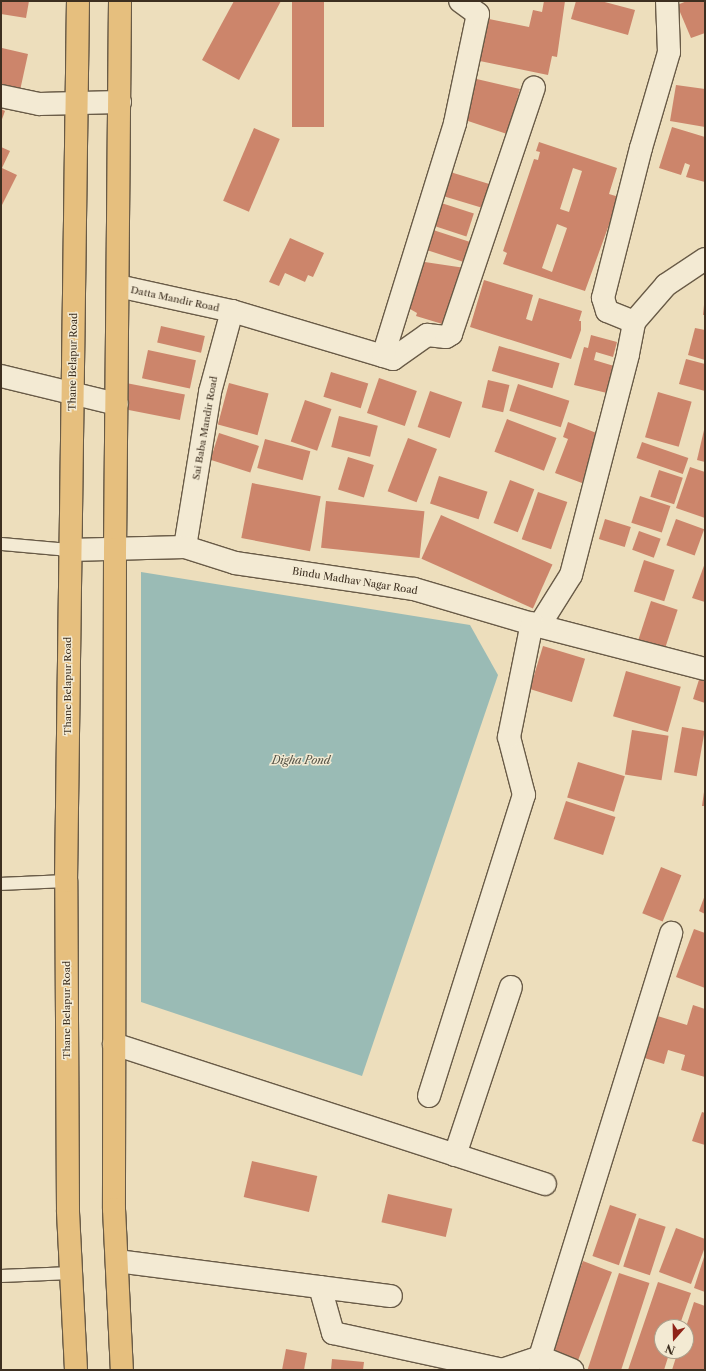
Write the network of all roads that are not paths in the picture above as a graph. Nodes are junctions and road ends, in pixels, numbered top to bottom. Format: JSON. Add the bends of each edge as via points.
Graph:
{"nodes":[{"id":1,"x":78,"y":1,"type":"edge"},
{"id":2,"x":120,"y":1,"type":"edge"},
{"id":3,"x":460,"y":1,"type":"edge"},
{"id":4,"x":667,"y":1,"type":"edge"},
{"id":5,"x":534,"y":88,"type":"dead end"},
{"id":6,"x":1,"y":96,"type":"edge"},
{"id":7,"x":120,"y":102,"type":"junction"},
{"id":8,"x":77,"y":104,"type":"junction"},
{"id":9,"x":705,"y":259,"type":"edge"},
{"id":10,"x":118,"y":286,"type":"junction"},
{"id":11,"x":232,"y":311,"type":"junction"},
{"id":12,"x":634,"y":322,"type":"junction"},
{"id":13,"x":384,"y":356,"type":"junction"},
{"id":14,"x":1,"y":376,"type":"edge"},
{"id":15,"x":72,"y":393,"type":"junction"},
{"id":16,"x":117,"y":404,"type":"junction"},
{"id":17,"x":1,"y":544,"type":"edge"},
{"id":18,"x":185,"y":547,"type":"junction"},
{"id":19,"x":115,"y":549,"type":"junction"},
{"id":20,"x":69,"y":550,"type":"junction"},
{"id":21,"x":536,"y":624,"type":"junction"},
{"id":22,"x":705,"y":669,"type":"edge"},
{"id":23,"x":66,"y":882,"type":"junction"},
{"id":24,"x":1,"y":884,"type":"edge"},
{"id":25,"x":671,"y":933,"type":"dead end"},
{"id":26,"x":511,"y":987,"type":"dead end"},
{"id":27,"x":114,"y":1044,"type":"junction"},
{"id":28,"x":429,"y":1096,"type":"dead end"},
{"id":29,"x":455,"y":1155,"type":"junction"},
{"id":30,"x":545,"y":1184,"type":"dead end"},
{"id":31,"x":117,"y":1260,"type":"junction"},
{"id":32,"x":71,"y":1273,"type":"junction"},
{"id":33,"x":1,"y":1276,"type":"edge"},
{"id":34,"x":320,"y":1287,"type":"junction"},
{"id":35,"x":391,"y":1296,"type":"dead end"},
{"id":36,"x":540,"y":1357,"type":"junction"},
{"id":37,"x":76,"y":1370,"type":"edge"},
{"id":38,"x":122,"y":1370,"type":"edge"},
{"id":39,"x":573,"y":1370,"type":"edge"}],
"edges":[{"from":1,"to":8,"type":"main road","name":"Thane Belapur Road"},
{"from":2,"to":7,"type":"main road"},
{"from":3,"to":13,"type":"street","via":[[478,14],[454,123]]},
{"from":4,"to":12,"type":"street","via":[[669,52],[641,148],[603,298],[607,311]]},
{"from":5,"to":13,"type":"street","via":[[451,334],[446,338],[427,334],[393,359]]},
{"from":6,"to":8,"type":"street","via":[[39,104]]},
{"from":7,"to":8,"type":"street"},
{"from":7,"to":10,"type":"main road"},
{"from":8,"to":15,"type":"main road","name":"Thane Belapur Road"},
{"from":9,"to":12,"type":"street","via":[[666,285]]},
{"from":10,"to":11,"type":"street","name":"Datta Mandir Road"},
{"from":10,"to":16,"type":"main road"},
{"from":11,"to":13,"type":"street","name":"Datta Mandir Road"},
{"from":11,"to":18,"type":"street","name":"Sai Baba Mandir Road","via":[[210,392]]},
{"from":12,"to":21,"type":"street","via":[[571,575]]},
{"from":14,"to":15,"type":"street"},
{"from":15,"to":16,"type":"street"},
{"from":15,"to":20,"type":"main road","name":"Thane Belapur Road"},
{"from":16,"to":19,"type":"main road"},
{"from":17,"to":20,"type":"lane"},
{"from":18,"to":19,"type":"street","name":"Bindu Madhav Nagar Road"},
{"from":18,"to":21,"type":"street","name":"Bindu Madhav Nagar Road","via":[[235,563],[414,589]]},
{"from":19,"to":20,"type":"street","name":"Bindu Madhav Nagar Road"},
{"from":19,"to":27,"type":"main road"},
{"from":20,"to":23,"type":"main road","name":"Thane Belapur Road"},
{"from":21,"to":22,"type":"street","name":"Bindu Madhav Nagar Road"},
{"from":21,"to":28,"type":"street","via":[[509,737],[524,795]]},
{"from":23,"to":24,"type":"lane"},
{"from":23,"to":32,"type":"main road","name":"Thane Belapur Road","via":[[68,1210]]},
{"from":25,"to":36,"type":"street"},
{"from":26,"to":29,"type":"street"},
{"from":27,"to":29,"type":"street"},
{"from":27,"to":31,"type":"main road","via":[[114,1209]]},
{"from":29,"to":30,"type":"street"},
{"from":31,"to":34,"type":"street"},
{"from":31,"to":38,"type":"main road"},
{"from":32,"to":33,"type":"lane"},
{"from":32,"to":37,"type":"main road","name":"Thane Belapur Road"},
{"from":34,"to":35,"type":"street"},
{"from":34,"to":36,"type":"street","via":[[334,1333],[502,1370]]},
{"from":36,"to":39,"type":"street"}]}
